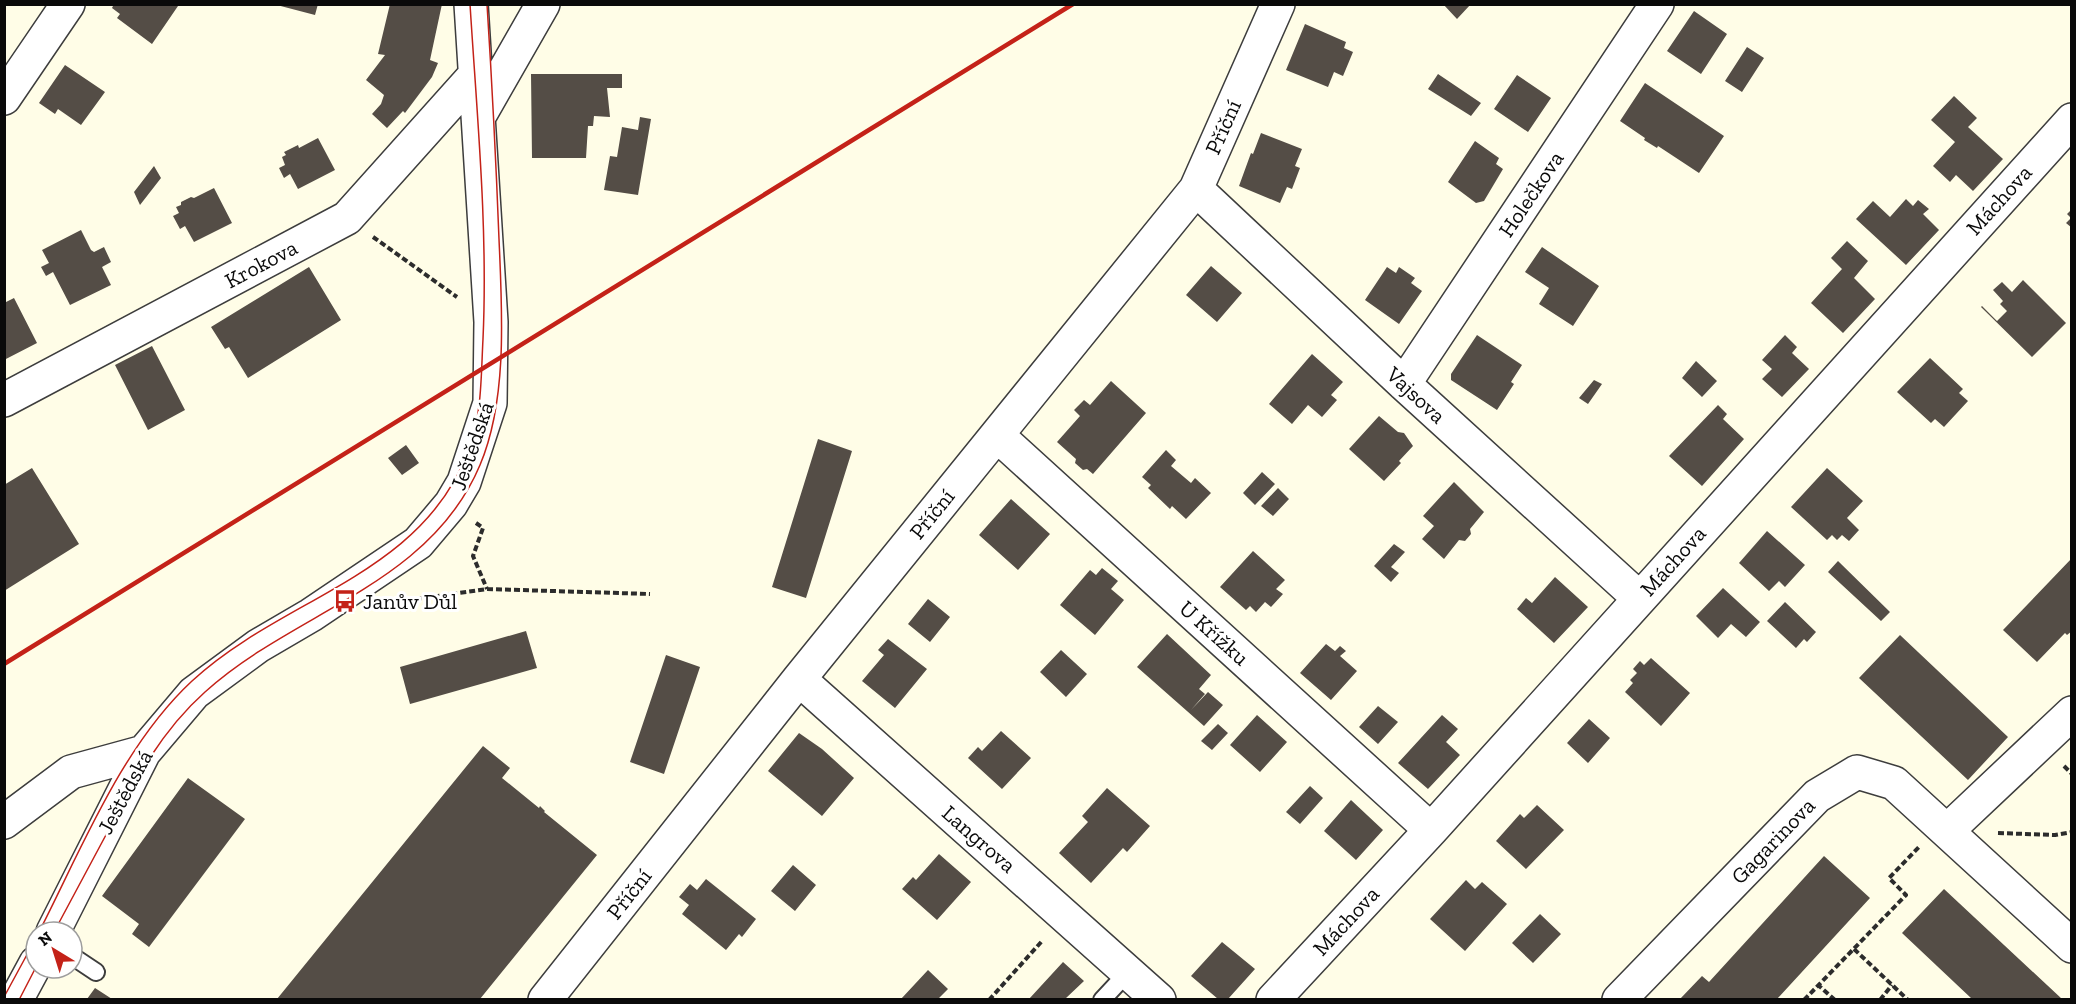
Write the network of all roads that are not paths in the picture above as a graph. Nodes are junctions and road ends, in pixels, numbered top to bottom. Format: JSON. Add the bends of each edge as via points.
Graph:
{"nodes":[{"id":1,"x":68,"y":4,"type":"edge"},
{"id":2,"x":471,"y":4,"type":"edge"},
{"id":3,"x":543,"y":4,"type":"edge"},
{"id":4,"x":1278,"y":4,"type":"edge"},
{"id":5,"x":1657,"y":4,"type":"edge"},
{"id":6,"x":476,"y":74,"type":"junction"},
{"id":7,"x":4,"y":98,"type":"edge"},
{"id":8,"x":479,"y":116,"type":"junction"},
{"id":9,"x":2072,"y":120,"type":"edge"},
{"id":10,"x":1196,"y":189,"type":"junction"},
{"id":11,"x":1404,"y":384,"type":"junction"},
{"id":12,"x":4,"y":400,"type":"edge"},
{"id":13,"x":997,"y":435,"type":"junction"},
{"id":14,"x":1639,"y":598,"type":"junction"},
{"id":15,"x":799,"y":679,"type":"junction"},
{"id":16,"x":2072,"y":712,"type":"edge"},
{"id":17,"x":144,"y":752,"type":"junction"},
{"id":18,"x":4,"y":822,"type":"edge"},
{"id":19,"x":1943,"y":828,"type":"junction"},
{"id":20,"x":1431,"y":830,"type":"junction"},
{"id":21,"x":58,"y":920,"type":"edge"},
{"id":22,"x":2070,"y":941,"type":"edge"},
{"id":23,"x":84,"y":964,"type":"edge"},
{"id":24,"x":1129,"y":971,"type":"junction"},
{"id":25,"x":96,"y":972,"type":"dead end"},
{"id":26,"x":27,"y":980,"type":"edge"},
{"id":27,"x":16,"y":999,"type":"edge"},
{"id":28,"x":545,"y":999,"type":"edge"},
{"id":29,"x":1102,"y":999,"type":"edge"},
{"id":30,"x":1159,"y":999,"type":"edge"},
{"id":31,"x":1273,"y":999,"type":"edge"},
{"id":32,"x":1619,"y":999,"type":"edge"}],
"edges":[{"from":1,"to":7,"type":"street"},
{"from":2,"to":6,"type":"street","name":"Ještědská"},
{"from":3,"to":8,"type":"street"},
{"from":4,"to":10,"type":"street","name":"Příční"},
{"from":5,"to":11,"type":"street","name":"Holečkova"},
{"from":6,"to":8,"type":"street","name":"Ještědská"},
{"from":6,"to":12,"type":"street","name":"Krokova","via":[[347,218]]},
{"from":8,"to":17,"type":"street","name":"Ještědská","via":[[491,322],[490,403],[464,482],[418,543],[258,646],[194,693]]},
{"from":9,"to":14,"type":"street","name":"Máchova"},
{"from":10,"to":11,"type":"street","name":"Vajsova"},
{"from":10,"to":13,"type":"street","name":"Příční"},
{"from":11,"to":14,"type":"street","name":"Vajsova"},
{"from":13,"to":15,"type":"street","name":"Příční"},
{"from":13,"to":20,"type":"street","name":"U Křížku"},
{"from":14,"to":20,"type":"street","name":"Máchova"},
{"from":15,"to":24,"type":"street","name":"Langrova"},
{"from":15,"to":28,"type":"street","name":"Příční"},
{"from":16,"to":19,"type":"street"},
{"from":17,"to":18,"type":"street","via":[[71,772]]},
{"from":17,"to":21,"type":"street","name":"Ještědská"},
{"from":19,"to":22,"type":"street","name":"Gagarinova"},
{"from":19,"to":32,"type":"street","name":"Gagarinova","via":[[1894,783],[1857,772],[1817,796]]},
{"from":20,"to":31,"type":"street","name":"Máchova"},
{"from":23,"to":25,"type":"lane"},
{"from":24,"to":29,"type":"lane"},
{"from":24,"to":30,"type":"street","name":"Langrova"},
{"from":26,"to":27,"type":"street"}]}
